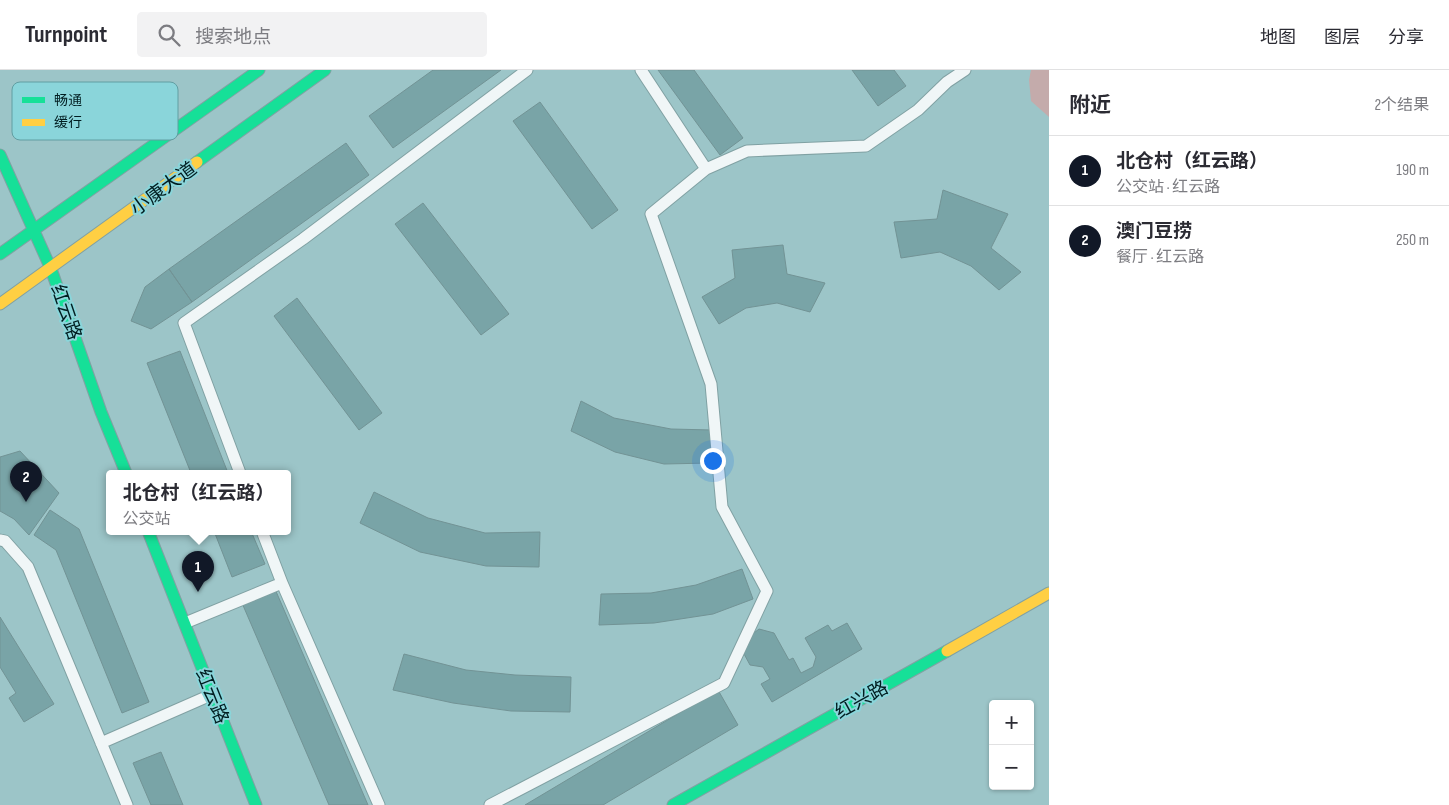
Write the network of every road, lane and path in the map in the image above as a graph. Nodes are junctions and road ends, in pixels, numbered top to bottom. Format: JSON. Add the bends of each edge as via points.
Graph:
{"nodes":[{"id":1,"x":259,"y":70,"type":"edge"},
{"id":2,"x":325,"y":70,"type":"edge"},
{"id":3,"x":527,"y":70,"type":"edge"},
{"id":4,"x":641,"y":70,"type":"edge"},
{"id":5,"x":965,"y":70,"type":"edge"},
{"id":6,"x":178,"y":128,"type":"edge"},
{"id":7,"x":161,"y":140,"type":"edge"},
{"id":8,"x":0,"y":155,"type":"edge"},
{"id":9,"x":706,"y":169,"type":"junction"},
{"id":10,"x":33,"y":231,"type":"junction"},
{"id":11,"x":0,"y":254,"type":"edge"},
{"id":12,"x":51,"y":269,"type":"junction"},
{"id":13,"x":0,"y":304,"type":"edge"},
{"id":14,"x":125,"y":470,"type":"edge"},
{"id":15,"x":239,"y":470,"type":"edge"},
{"id":16,"x":150,"y":535,"type":"edge"},
{"id":17,"x":264,"y":535,"type":"edge"},
{"id":18,"x":0,"y":540,"type":"edge"},
{"id":19,"x":282,"y":583,"type":"junction"},
{"id":20,"x":1049,"y":594,"type":"edge"},
{"id":21,"x":185,"y":623,"type":"junction"},
{"id":22,"x":213,"y":694,"type":"junction"},
{"id":23,"x":101,"y":743,"type":"junction"},
{"id":24,"x":127,"y":805,"type":"edge"},
{"id":25,"x":256,"y":805,"type":"edge"},
{"id":26,"x":379,"y":805,"type":"edge"},
{"id":27,"x":490,"y":805,"type":"edge"},
{"id":28,"x":673,"y":805,"type":"edge"}],
"edges":[{"from":1,"to":6,"type":"street","name":"小康大道"},
{"from":2,"to":12,"type":"street","name":"小康大道"},
{"from":3,"to":15,"type":"lane","via":[[303,239],[184,322]]},
{"from":4,"to":9,"type":"lane"},
{"from":5,"to":9,"type":"lane","via":[[918,110],[866,146],[748,152]]},
{"from":7,"to":10,"type":"street","name":"小康大道"},
{"from":8,"to":10,"type":"street","name":"红云路"},
{"from":9,"to":27,"type":"lane","via":[[651,214],[712,384],[722,507],[767,591],[724,682]]},
{"from":10,"to":11,"type":"street","name":"小康大道"},
{"from":10,"to":12,"type":"street","name":"红云路"},
{"from":12,"to":13,"type":"street","name":"小康大道"},
{"from":12,"to":14,"type":"street","name":"红云路"},
{"from":16,"to":21,"type":"street","name":"红云路"},
{"from":17,"to":19,"type":"lane"},
{"from":18,"to":23,"type":"lane","via":[[5,541],[28,567]]},
{"from":19,"to":21,"type":"lane"},
{"from":19,"to":26,"type":"lane"},
{"from":20,"to":28,"type":"street","name":"红兴路"},
{"from":21,"to":22,"type":"street","name":"红云路"},
{"from":22,"to":23,"type":"lane"},
{"from":22,"to":25,"type":"street","name":"红云路"},
{"from":23,"to":24,"type":"lane"}]}
